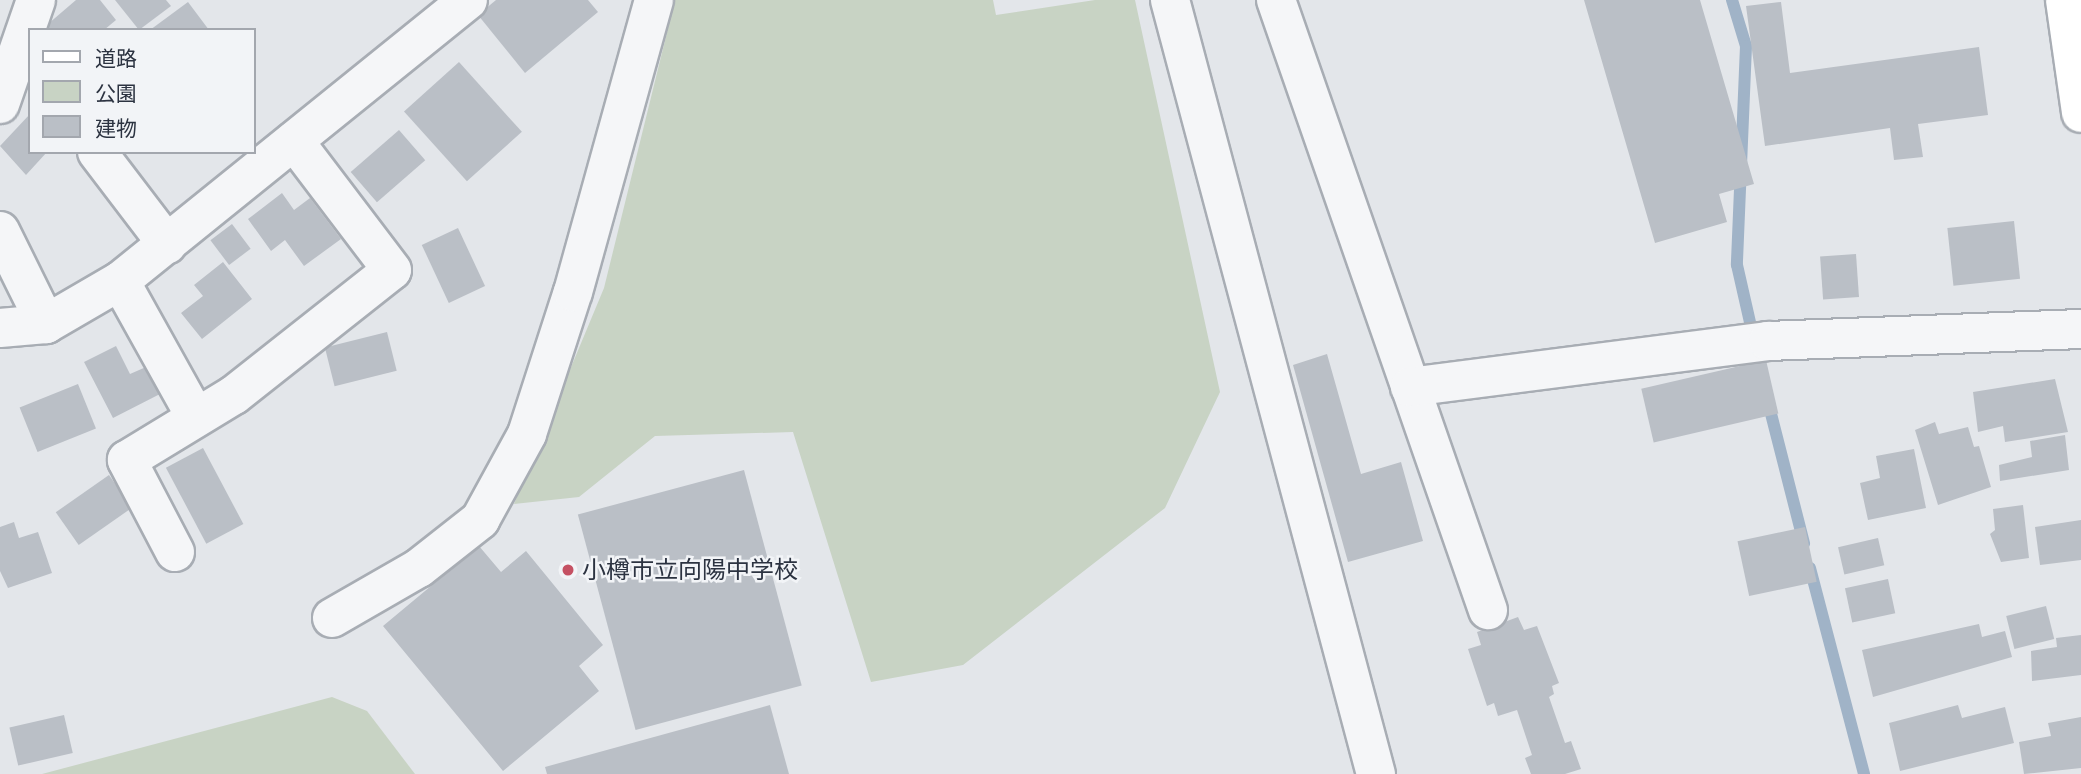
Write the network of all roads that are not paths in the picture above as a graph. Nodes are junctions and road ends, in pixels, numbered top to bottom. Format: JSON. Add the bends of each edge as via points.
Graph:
{"nodes":[{"id":1,"x":36,"y":0,"type":"edge"},
{"id":2,"x":468,"y":0,"type":"edge"},
{"id":3,"x":654,"y":0,"type":"edge"},
{"id":4,"x":1170,"y":0,"type":"edge"},
{"id":5,"x":1276,"y":0,"type":"edge"},
{"id":6,"x":2065,"y":0,"type":"edge"},
{"id":7,"x":30,"y":28,"type":"edge"},
{"id":8,"x":28,"y":35,"type":"edge"},
{"id":9,"x":23,"y":57,"type":"edge"},
{"id":10,"x":0,"y":104,"type":"edge"},
{"id":11,"x":2081,"y":113,"type":"edge"},
{"id":12,"x":294,"y":141,"type":"junction"},
{"id":13,"x":99,"y":154,"type":"edge"},
{"id":14,"x":0,"y":231,"type":"edge"},
{"id":15,"x":167,"y":244,"type":"junction"},
{"id":16,"x":120,"y":281,"type":"junction"},
{"id":17,"x":46,"y":324,"type":"junction"},
{"id":18,"x":0,"y":328,"type":"edge"},
{"id":19,"x":2081,"y":330,"type":"edge"},
{"id":20,"x":1410,"y":387,"type":"junction"},
{"id":21,"x":195,"y":416,"type":"junction"},
{"id":22,"x":175,"y":552,"type":"dead end"},
{"id":23,"x":1488,"y":610,"type":"dead end"},
{"id":24,"x":332,"y":618,"type":"dead end"},
{"id":25,"x":1376,"y":774,"type":"edge"}],
"edges":[{"from":1,"to":7,"type":"street"},
{"from":2,"to":12,"type":"street"},
{"from":3,"to":24,"type":"street","via":[[573,292],[527,434],[480,520],[419,568]]},
{"from":4,"to":25,"type":"street"},
{"from":5,"to":20,"type":"street"},
{"from":6,"to":11,"type":"main road"},
{"from":8,"to":9,"type":"street"},
{"from":9,"to":10,"type":"street"},
{"from":12,"to":15,"type":"street"},
{"from":12,"to":21,"type":"street","via":[[392,270],[234,395]]},
{"from":13,"to":15,"type":"street"},
{"from":14,"to":17,"type":"street"},
{"from":15,"to":16,"type":"street"},
{"from":16,"to":17,"type":"street"},
{"from":16,"to":21,"type":"street"},
{"from":17,"to":18,"type":"street"},
{"from":19,"to":20,"type":"street","via":[[1768,341]]},
{"from":20,"to":23,"type":"street"},
{"from":21,"to":22,"type":"street","via":[[127,460]]}]}
